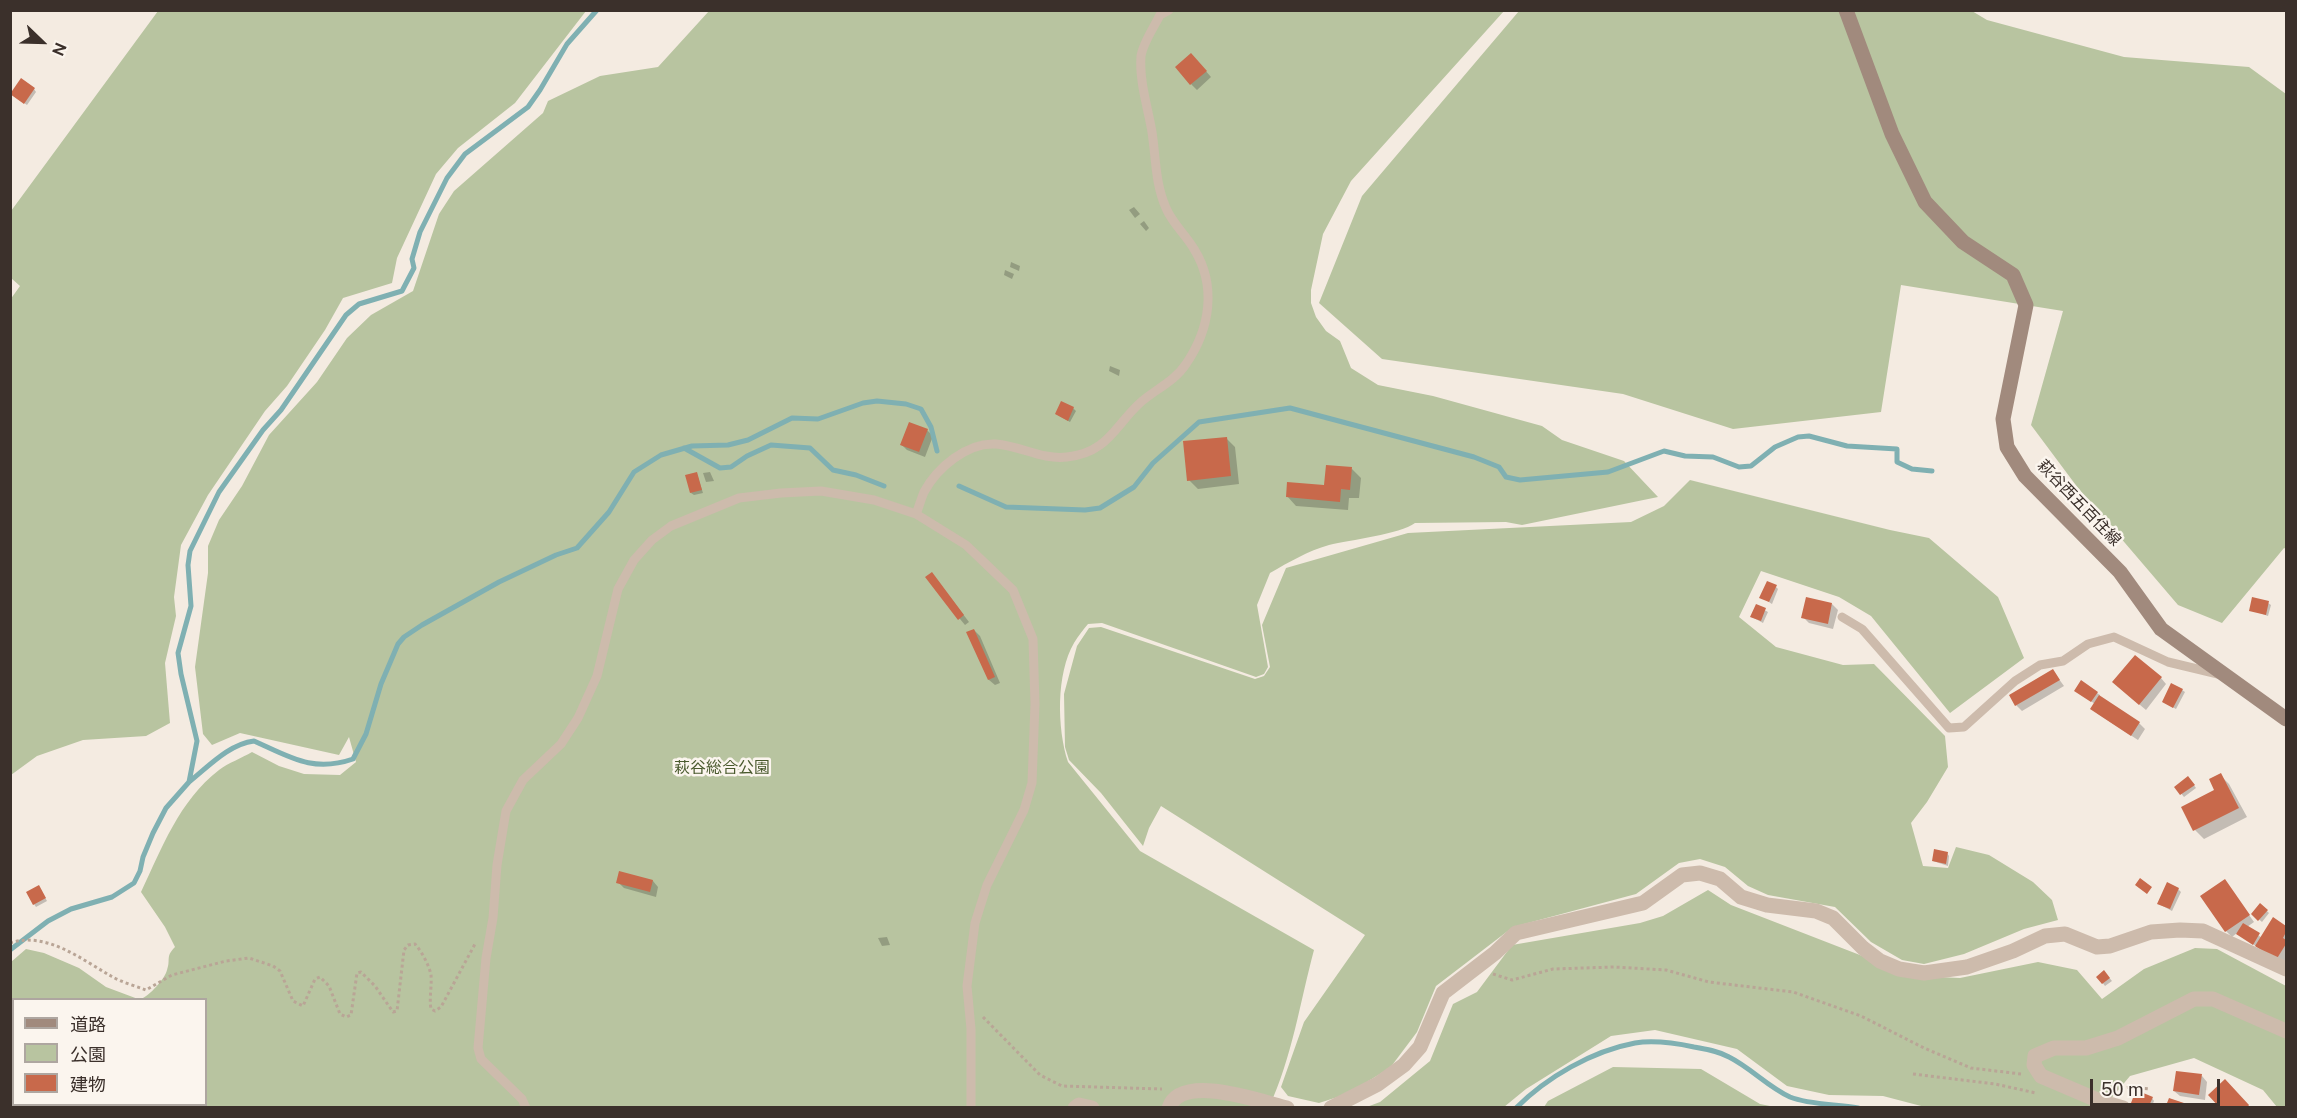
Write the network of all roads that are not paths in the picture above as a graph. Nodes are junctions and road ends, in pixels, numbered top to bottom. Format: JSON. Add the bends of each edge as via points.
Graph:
{"nodes":[{"id":1,"x":1169,"y":10,"type":"edge"},
{"id":2,"x":1846,"y":10,"type":"edge"},
{"id":3,"x":916,"y":514,"type":"junction"},
{"id":4,"x":1842,"y":616,"type":"dead end"},
{"id":5,"x":2226,"y":676,"type":"junction"},
{"id":6,"x":2286,"y":719,"type":"edge"},
{"id":7,"x":2286,"y":969,"type":"edge"},
{"id":8,"x":2286,"y":1031,"type":"edge"},
{"id":9,"x":526,"y":1107,"type":"edge"},
{"id":10,"x":971,"y":1107,"type":"edge"},
{"id":11,"x":1075,"y":1107,"type":"edge"},
{"id":12,"x":1092,"y":1107,"type":"edge"},
{"id":13,"x":1169,"y":1107,"type":"edge"},
{"id":14,"x":1287,"y":1107,"type":"edge"},
{"id":15,"x":1331,"y":1107,"type":"edge"},
{"id":16,"x":2123,"y":1107,"type":"edge"}],
"edges":[{"from":1,"to":3,"type":"lane","via":[[1160,15],[1141,54],[1142,82],[1156,177],[1166,209],[1206,273],[1209,295],[1203,333],[1186,366],[1141,403],[1099,448],[1069,457],[1046,458],[996,444],[981,446],[945,465],[924,492]]},
{"from":2,"to":5,"type":"main road","name":"萩谷西五百住線","via":[[1892,134],[1924,202],[1963,242],[2013,275],[2026,305],[2003,419],[2007,447],[2025,476],[2120,572],[2161,629]]},
{"from":3,"to":9,"type":"lane","via":[[874,500],[821,491],[739,498],[671,526],[634,560],[618,590],[597,676],[578,718],[561,744],[523,780],[506,811],[502,830],[478,1048],[481,1059]]},
{"from":3,"to":10,"type":"lane","via":[[966,545],[1013,590],[1033,639],[1032,783],[975,922],[967,986]]},
{"from":4,"to":5,"type":"lane","via":[[1862,629],[1948,729],[1964,728],[2015,681],[2040,665],[2063,660],[2088,644],[2114,637],[2168,662]]},
{"from":5,"to":6,"type":"main road","name":"萩谷西五百住線"},
{"from":7,"to":15,"type":"street","via":[[2203,931],[2180,930],[2151,932],[2097,947],[2065,934],[2045,936],[1966,967],[1924,973],[1880,961],[1833,918],[1816,911],[1758,903],[1741,897],[1720,879],[1700,873],[1682,875],[1643,903],[1516,933],[1443,993],[1420,1047],[1404,1065],[1378,1084]]},
{"from":8,"to":16,"type":"street","via":[[2213,999],[2194,999],[2118,1038],[2086,1048],[2054,1048],[2035,1056],[2034,1065],[2041,1076]]},
{"from":11,"to":12,"type":"street"},
{"from":13,"to":14,"type":"street","via":[[1180,1095],[1192,1090]]}]}
